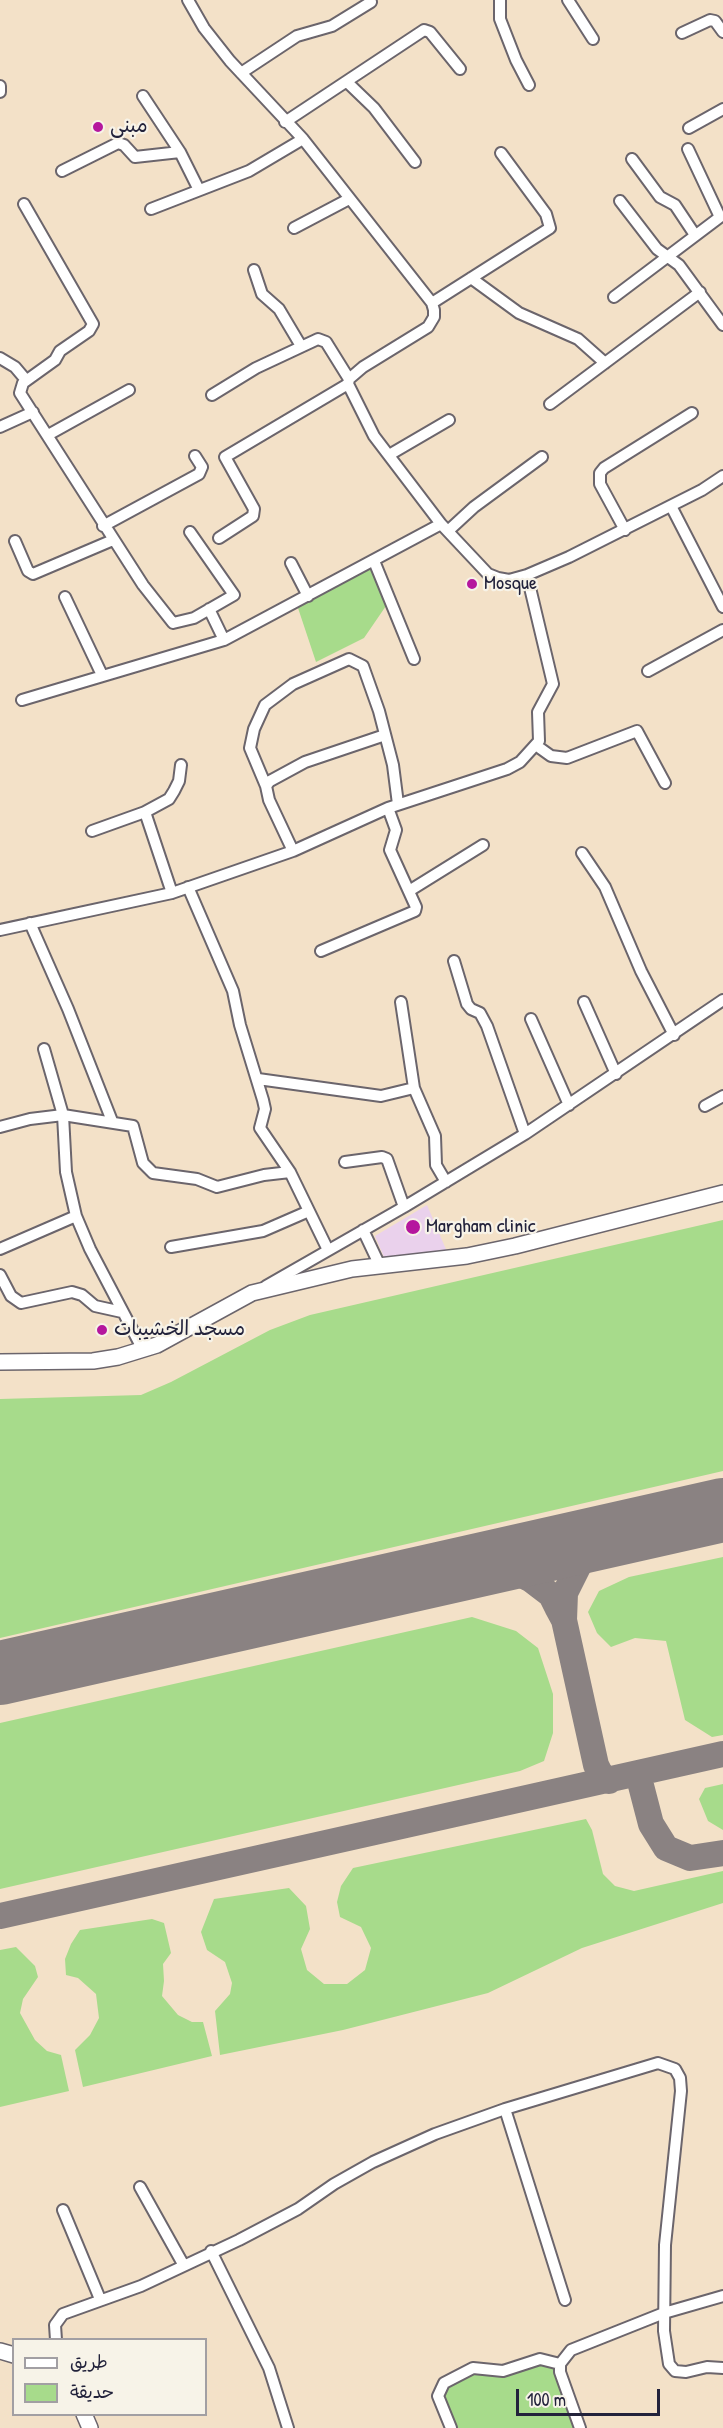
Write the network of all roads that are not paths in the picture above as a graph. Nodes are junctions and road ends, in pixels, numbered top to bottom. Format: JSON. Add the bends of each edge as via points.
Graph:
{"nodes":[{"id":1,"x":188,"y":0,"type":"edge"},
{"id":2,"x":500,"y":0,"type":"edge"},
{"id":3,"x":568,"y":0,"type":"edge"},
{"id":4,"x":371,"y":2,"type":"dead end"},
{"id":5,"x":723,"y":32,"type":"edge"},
{"id":6,"x":682,"y":33,"type":"dead end"},
{"id":7,"x":593,"y":39,"type":"dead end"},
{"id":8,"x":460,"y":69,"type":"dead end"},
{"id":9,"x":241,"y":73,"type":"junction"},
{"id":10,"x":346,"y":82,"type":"junction"},
{"id":11,"x":529,"y":85,"type":"dead end"},
{"id":12,"x":0,"y":86,"type":"edge"},
{"id":13,"x":0,"y":92,"type":"edge"},
{"id":14,"x":143,"y":96,"type":"dead end"},
{"id":15,"x":722,"y":113,"type":"edge"},
{"id":16,"x":285,"y":122,"type":"junction"},
{"id":17,"x":689,"y":128,"type":"dead end"},
{"id":18,"x":303,"y":139,"type":"junction"},
{"id":19,"x":688,"y":149,"type":"dead end"},
{"id":20,"x":180,"y":152,"type":"junction"},
{"id":21,"x":501,"y":153,"type":"dead end"},
{"id":22,"x":632,"y":159,"type":"dead end"},
{"id":23,"x":415,"y":162,"type":"dead end"},
{"id":24,"x":62,"y":171,"type":"dead end"},
{"id":25,"x":199,"y":190,"type":"junction"},
{"id":26,"x":349,"y":199,"type":"junction"},
{"id":27,"x":620,"y":201,"type":"dead end"},
{"id":28,"x":24,"y":204,"type":"dead end"},
{"id":29,"x":151,"y":209,"type":"dead end"},
{"id":30,"x":294,"y":228,"type":"dead end"},
{"id":31,"x":695,"y":235,"type":"junction"},
{"id":32,"x":667,"y":257,"type":"junction"},
{"id":33,"x":254,"y":270,"type":"dead end"},
{"id":34,"x":471,"y":278,"type":"junction"},
{"id":35,"x":700,"y":292,"type":"junction"},
{"id":36,"x":614,"y":297,"type":"dead end"},
{"id":37,"x":432,"y":303,"type":"junction"},
{"id":38,"x":723,"y":325,"type":"edge"},
{"id":39,"x":301,"y":346,"type":"junction"},
{"id":40,"x":0,"y":358,"type":"edge"},
{"id":41,"x":605,"y":363,"type":"junction"},
{"id":42,"x":26,"y":380,"type":"junction"},
{"id":43,"x":349,"y":382,"type":"junction"},
{"id":44,"x":129,"y":390,"type":"dead end"},
{"id":45,"x":212,"y":394,"type":"dead end"},
{"id":46,"x":550,"y":404,"type":"dead end"},
{"id":47,"x":33,"y":412,"type":"junction"},
{"id":48,"x":692,"y":413,"type":"dead end"},
{"id":49,"x":449,"y":420,"type":"dead end"},
{"id":50,"x":0,"y":427,"type":"edge"},
{"id":51,"x":48,"y":435,"type":"junction"},
{"id":52,"x":389,"y":455,"type":"junction"},
{"id":53,"x":195,"y":456,"type":"dead end"},
{"id":54,"x":542,"y":456,"type":"dead end"},
{"id":55,"x":723,"y":476,"type":"edge"},
{"id":56,"x":671,"y":506,"type":"junction"},
{"id":57,"x":103,"y":526,"type":"junction"},
{"id":58,"x":444,"y":528,"type":"junction"},
{"id":59,"x":625,"y":530,"type":"junction"},
{"id":60,"x":190,"y":532,"type":"dead end"},
{"id":61,"x":219,"y":538,"type":"dead end"},
{"id":62,"x":112,"y":540,"type":"junction"},
{"id":63,"x":15,"y":541,"type":"dead end"},
{"id":64,"x":374,"y":561,"type":"junction"},
{"id":65,"x":291,"y":563,"type":"dead end"},
{"id":66,"x":527,"y":575,"type":"junction"},
{"id":67,"x":308,"y":596,"type":"junction"},
{"id":68,"x":65,"y":597,"type":"dead end"},
{"id":69,"x":723,"y":607,"type":"edge"},
{"id":70,"x":209,"y":609,"type":"junction"},
{"id":71,"x":723,"y":630,"type":"edge"},
{"id":72,"x":224,"y":640,"type":"junction"},
{"id":73,"x":414,"y":659,"type":"dead end"},
{"id":74,"x":648,"y":671,"type":"dead end"},
{"id":75,"x":102,"y":675,"type":"junction"},
{"id":76,"x":22,"y":700,"type":"dead end"},
{"id":77,"x":385,"y":735,"type":"junction"},
{"id":78,"x":537,"y":746,"type":"junction"},
{"id":79,"x":181,"y":765,"type":"dead end"},
{"id":80,"x":665,"y":783,"type":"dead end"},
{"id":81,"x":266,"y":786,"type":"junction"},
{"id":82,"x":393,"y":806,"type":"junction"},
{"id":83,"x":145,"y":812,"type":"junction"},
{"id":84,"x":92,"y":831,"type":"dead end"},
{"id":85,"x":483,"y":845,"type":"dead end"},
{"id":86,"x":294,"y":851,"type":"junction"},
{"id":87,"x":582,"y":854,"type":"dead end"},
{"id":88,"x":188,"y":887,"type":"junction"},
{"id":89,"x":409,"y":891,"type":"junction"},
{"id":90,"x":172,"y":893,"type":"junction"},
{"id":91,"x":30,"y":923,"type":"junction"},
{"id":92,"x":0,"y":930,"type":"edge"},
{"id":93,"x":321,"y":951,"type":"dead end"},
{"id":94,"x":454,"y":961,"type":"dead end"},
{"id":95,"x":723,"y":1000,"type":"edge"},
{"id":96,"x":401,"y":1002,"type":"dead end"},
{"id":97,"x":584,"y":1002,"type":"dead end"},
{"id":98,"x":531,"y":1019,"type":"dead end"},
{"id":99,"x":674,"y":1035,"type":"junction"},
{"id":100,"x":44,"y":1049,"type":"dead end"},
{"id":101,"x":616,"y":1074,"type":"junction"},
{"id":102,"x":258,"y":1079,"type":"junction"},
{"id":103,"x":414,"y":1088,"type":"junction"},
{"id":104,"x":723,"y":1096,"type":"edge"},
{"id":105,"x":569,"y":1105,"type":"junction"},
{"id":106,"x":705,"y":1106,"type":"dead end"},
{"id":107,"x":63,"y":1115,"type":"junction"},
{"id":108,"x":112,"y":1121,"type":"junction"},
{"id":109,"x":0,"y":1126,"type":"edge"},
{"id":110,"x":525,"y":1134,"type":"junction"},
{"id":111,"x":345,"y":1162,"type":"dead end"},
{"id":112,"x":290,"y":1172,"type":"junction"},
{"id":113,"x":446,"y":1182,"type":"junction"},
{"id":114,"x":723,"y":1194,"type":"edge"},
{"id":115,"x":405,"y":1207,"type":"junction"},
{"id":116,"x":309,"y":1211,"type":"junction"},
{"id":117,"x":76,"y":1216,"type":"junction"},
{"id":118,"x":363,"y":1230,"type":"junction"},
{"id":119,"x":171,"y":1247,"type":"dead end"},
{"id":120,"x":0,"y":1249,"type":"edge"},
{"id":121,"x":328,"y":1250,"type":"junction"},
{"id":122,"x":380,"y":1266,"type":"junction"},
{"id":123,"x":0,"y":1275,"type":"edge"},
{"id":124,"x":252,"y":1293,"type":"junction"},
{"id":125,"x":122,"y":1312,"type":"junction"},
{"id":126,"x":143,"y":1350,"type":"junction"},
{"id":127,"x":0,"y":1362,"type":"edge"},
{"id":128,"x":506,"y":2109,"type":"junction"},
{"id":129,"x":140,"y":2187,"type":"dead end"},
{"id":130,"x":63,"y":2210,"type":"dead end"},
{"id":131,"x":211,"y":2252,"type":"junction"},
{"id":132,"x":183,"y":2264,"type":"junction"},
{"id":133,"x":723,"y":2296,"type":"edge"},
{"id":134,"x":100,"y":2299,"type":"junction"},
{"id":135,"x":566,"y":2300,"type":"dead end"},
{"id":136,"x":664,"y":2313,"type":"junction"},
{"id":137,"x":56,"y":2338,"type":"edge"},
{"id":138,"x":560,"y":2364,"type":"junction"},
{"id":139,"x":723,"y":2368,"type":"edge"},
{"id":140,"x":288,"y":2428,"type":"edge"},
{"id":141,"x":451,"y":2428,"type":"edge"},
{"id":142,"x":580,"y":2428,"type":"edge"}],
"edges":[{"from":1,"to":9,"type":"street","via":[[204,28]]},
{"from":2,"to":11,"type":"street","via":[[504,30]]},
{"from":3,"to":7,"type":"street"},
{"from":4,"to":9,"type":"street","via":[[332,26],[297,36]]},
{"from":5,"to":6,"type":"street","via":[[710,20]]},
{"from":8,"to":10,"type":"street","via":[[430,32],[424,30]]},
{"from":9,"to":16,"type":"street"},
{"from":10,"to":16,"type":"street"},
{"from":10,"to":23,"type":"street","via":[[374,108]]},
{"from":12,"to":13,"type":"street"},
{"from":14,"to":20,"type":"street"},
{"from":15,"to":17,"type":"street"},
{"from":16,"to":18,"type":"street"},
{"from":18,"to":25,"type":"street","via":[[249,171]]},
{"from":18,"to":26,"type":"street"},
{"from":19,"to":31,"type":"street","via":[[721,214],[716,222]]},
{"from":20,"to":24,"type":"street","via":[[135,157],[118,143]]},
{"from":20,"to":25,"type":"street"},
{"from":21,"to":34,"type":"street","via":[[546,214],[550,228]]},
{"from":22,"to":31,"type":"street","via":[[660,197],[675,205]]},
{"from":25,"to":29,"type":"street"},
{"from":26,"to":30,"type":"street"},
{"from":26,"to":37,"type":"street"},
{"from":27,"to":32,"type":"street"},
{"from":28,"to":42,"type":"street","via":[[93,324],[60,351],[55,360]]},
{"from":31,"to":32,"type":"street"},
{"from":32,"to":35,"type":"street","via":[[679,265]]},
{"from":32,"to":36,"type":"street"},
{"from":33,"to":39,"type":"street","via":[[262,294],[279,309]]},
{"from":34,"to":37,"type":"street"},
{"from":34,"to":41,"type":"street","via":[[519,313],[578,339]]},
{"from":35,"to":38,"type":"street"},
{"from":35,"to":41,"type":"street"},
{"from":37,"to":43,"type":"street","via":[[434,317],[428,327],[363,367]]},
{"from":39,"to":43,"type":"street","via":[[314,340],[326,342]]},
{"from":39,"to":45,"type":"street"},
{"from":40,"to":42,"type":"street"},
{"from":41,"to":46,"type":"street"},
{"from":42,"to":47,"type":"street","via":[[20,393]]},
{"from":43,"to":52,"type":"street","via":[[365,422]]},
{"from":43,"to":61,"type":"street","via":[[225,457],[254,509],[253,516]]},
{"from":44,"to":51,"type":"street"},
{"from":47,"to":50,"type":"street"},
{"from":47,"to":51,"type":"street"},
{"from":48,"to":59,"type":"street","via":[[600,473],[600,484]]},
{"from":49,"to":52,"type":"street"},
{"from":51,"to":57,"type":"street"},
{"from":52,"to":58,"type":"street"},
{"from":53,"to":57,"type":"street","via":[[201,472]]},
{"from":54,"to":58,"type":"street"},
{"from":55,"to":56,"type":"street"},
{"from":56,"to":59,"type":"street"},
{"from":56,"to":69,"type":"street"},
{"from":57,"to":62,"type":"street"},
{"from":58,"to":64,"type":"street"},
{"from":58,"to":66,"type":"street","via":[[488,574],[509,580]]},
{"from":59,"to":66,"type":"street"},
{"from":60,"to":70,"type":"street","via":[[234,594]]},
{"from":62,"to":63,"type":"street","via":[[33,574]]},
{"from":62,"to":70,"type":"street","via":[[168,620],[179,624]]},
{"from":64,"to":67,"type":"street"},
{"from":64,"to":73,"type":"street"},
{"from":65,"to":67,"type":"street"},
{"from":66,"to":78,"type":"street","via":[[553,684],[538,712]]},
{"from":67,"to":72,"type":"street"},
{"from":68,"to":75,"type":"street"},
{"from":70,"to":72,"type":"street"},
{"from":71,"to":74,"type":"street"},
{"from":72,"to":75,"type":"street"},
{"from":75,"to":76,"type":"street"},
{"from":77,"to":81,"type":"street","via":[[305,762]]},
{"from":77,"to":81,"type":"street","via":[[363,666],[349,659],[293,684],[265,705],[250,748]]},
{"from":77,"to":82,"type":"street"},
{"from":78,"to":80,"type":"street","via":[[551,756],[567,758],[637,731]]},
{"from":78,"to":82,"type":"street","via":[[507,769]]},
{"from":79,"to":83,"type":"street","via":[[179,781],[169,799]]},
{"from":81,"to":86,"type":"street"},
{"from":82,"to":86,"type":"street"},
{"from":82,"to":89,"type":"street","via":[[396,830],[390,850]]},
{"from":83,"to":84,"type":"street"},
{"from":83,"to":90,"type":"street"},
{"from":85,"to":89,"type":"street"},
{"from":86,"to":88,"type":"street"},
{"from":87,"to":99,"type":"street","via":[[605,887]]},
{"from":88,"to":90,"type":"street"},
{"from":88,"to":102,"type":"street","via":[[233,991]]},
{"from":89,"to":93,"type":"street","via":[[416,906],[412,913]]},
{"from":90,"to":91,"type":"street"},
{"from":91,"to":92,"type":"street"},
{"from":91,"to":108,"type":"street"},
{"from":94,"to":110,"type":"street","via":[[467,1004],[480,1013],[487,1026]]},
{"from":95,"to":99,"type":"street"},
{"from":96,"to":103,"type":"street"},
{"from":97,"to":101,"type":"street"},
{"from":98,"to":105,"type":"street"},
{"from":99,"to":101,"type":"street"},
{"from":100,"to":107,"type":"street"},
{"from":101,"to":105,"type":"street"},
{"from":102,"to":103,"type":"street","via":[[381,1096]]},
{"from":102,"to":112,"type":"street","via":[[265,1108],[259,1125]]},
{"from":103,"to":113,"type":"street","via":[[435,1136],[436,1165]]},
{"from":104,"to":106,"type":"street"},
{"from":105,"to":110,"type":"street"},
{"from":107,"to":108,"type":"street"},
{"from":107,"to":109,"type":"street"},
{"from":107,"to":117,"type":"street","via":[[66,1172]]},
{"from":108,"to":112,"type":"street","via":[[133,1126],[143,1163],[153,1173],[197,1179],[217,1187]]},
{"from":110,"to":113,"type":"street"},
{"from":111,"to":115,"type":"street","via":[[382,1156],[387,1159]]},
{"from":112,"to":116,"type":"street"},
{"from":113,"to":115,"type":"street"},
{"from":114,"to":122,"type":"main road","via":[[515,1246]]},
{"from":115,"to":118,"type":"street"},
{"from":116,"to":119,"type":"street","via":[[263,1231]]},
{"from":116,"to":121,"type":"street"},
{"from":117,"to":120,"type":"street"},
{"from":117,"to":125,"type":"street"},
{"from":118,"to":121,"type":"street"},
{"from":118,"to":122,"type":"street"},
{"from":121,"to":124,"type":"street"},
{"from":122,"to":124,"type":"main road"},
{"from":123,"to":125,"type":"street","via":[[11,1296],[21,1303],[72,1292],[96,1306]]},
{"from":124,"to":126,"type":"main road"},
{"from":125,"to":126,"type":"street"},
{"from":126,"to":127,"type":"main road","via":[[93,1361]]},
{"from":128,"to":131,"type":"street","via":[[435,2134],[373,2162],[297,2209]]},
{"from":128,"to":135,"type":"street"},
{"from":128,"to":136,"type":"street","via":[[658,2062],[675,2069],[681,2091],[665,2245]]},
{"from":129,"to":132,"type":"street"},
{"from":130,"to":134,"type":"street"},
{"from":131,"to":132,"type":"street"},
{"from":131,"to":140,"type":"street","via":[[269,2368]]},
{"from":132,"to":134,"type":"street","via":[[141,2286]]},
{"from":133,"to":136,"type":"street"},
{"from":134,"to":137,"type":"street","via":[[59,2317],[54,2329]]},
{"from":136,"to":138,"type":"street","via":[[571,2350]]},
{"from":136,"to":139,"type":"street","via":[[663,2331],[671,2367],[686,2372]]},
{"from":138,"to":141,"type":"street","via":[[532,2359],[503,2371],[473,2368],[444,2383],[438,2396]]},
{"from":138,"to":142,"type":"street"}]}
